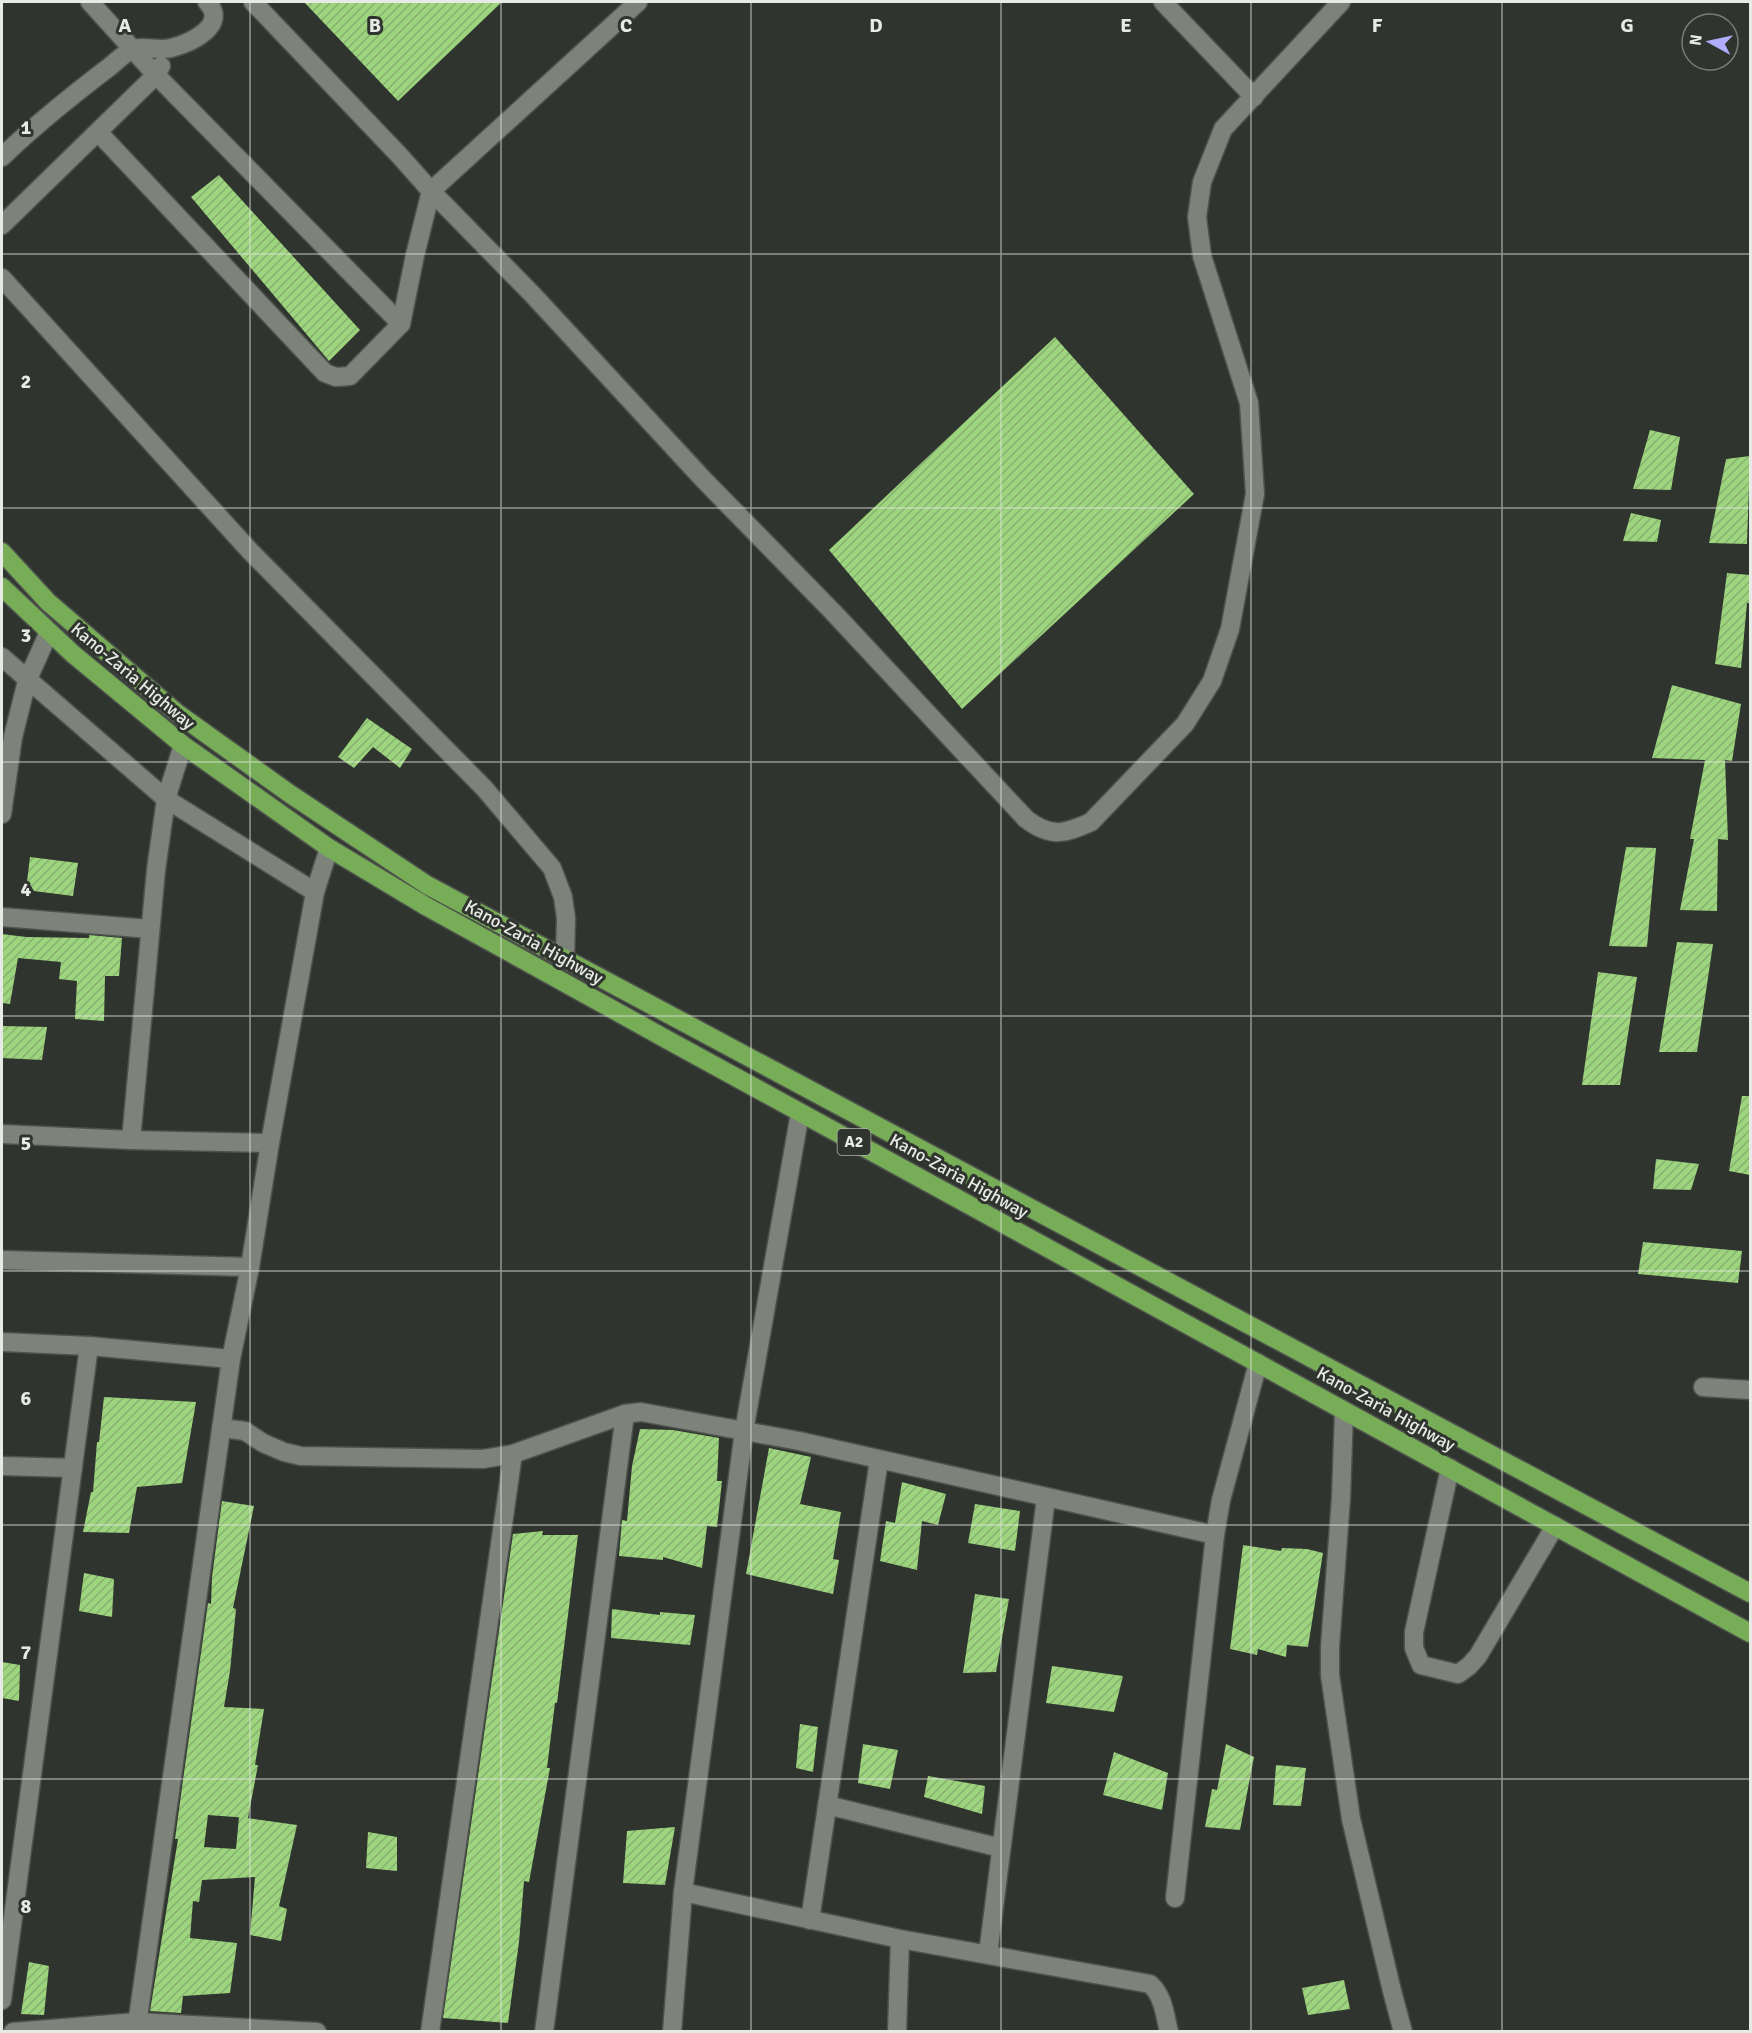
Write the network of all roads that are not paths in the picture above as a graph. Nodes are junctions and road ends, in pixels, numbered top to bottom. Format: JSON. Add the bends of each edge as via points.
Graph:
{"nodes":[{"id":1,"x":90,"y":2,"type":"edge"},
{"id":2,"x":207,"y":2,"type":"edge"},
{"id":3,"x":253,"y":2,"type":"edge"},
{"id":4,"x":638,"y":2,"type":"edge"},
{"id":5,"x":1163,"y":2,"type":"edge"},
{"id":6,"x":1341,"y":2,"type":"edge"},
{"id":7,"x":133,"y":49,"type":"junction"},
{"id":8,"x":169,"y":49,"type":"junction"},
{"id":9,"x":156,"y":75,"type":"junction"},
{"id":10,"x":1254,"y":97,"type":"junction"},
{"id":11,"x":98,"y":132,"type":"junction"},
{"id":12,"x":2,"y":157,"type":"edge"},
{"id":13,"x":431,"y":191,"type":"junction"},
{"id":14,"x":2,"y":225,"type":"edge"},
{"id":15,"x":2,"y":278,"type":"edge"},
{"id":16,"x":401,"y":324,"type":"junction"},
{"id":17,"x":2,"y":552,"type":"edge"},
{"id":18,"x":2,"y":587,"type":"edge"},
{"id":19,"x":49,"y":632,"type":"junction"},
{"id":20,"x":2,"y":657,"type":"edge"},
{"id":21,"x":27,"y":681,"type":"junction"},
{"id":22,"x":183,"y":745,"type":"junction"},
{"id":23,"x":4,"y":781,"type":"edge"},
{"id":24,"x":166,"y":799,"type":"junction"},
{"id":25,"x":2,"y":814,"type":"edge"},
{"id":26,"x":329,"y":848,"type":"junction"},
{"id":27,"x":315,"y":892,"type":"junction"},
{"id":28,"x":2,"y":917,"type":"edge"},
{"id":29,"x":150,"y":929,"type":"junction"},
{"id":30,"x":565,"y":958,"type":"junction"},
{"id":31,"x":800,"y":1113,"type":"junction"},
{"id":32,"x":2,"y":1134,"type":"edge"},
{"id":33,"x":130,"y":1140,"type":"junction"},
{"id":34,"x":270,"y":1143,"type":"junction"},
{"id":35,"x":2,"y":1260,"type":"edge"},
{"id":36,"x":250,"y":1267,"type":"junction"},
{"id":37,"x":2,"y":1342,"type":"edge"},
{"id":38,"x":89,"y":1347,"type":"junction"},
{"id":39,"x":231,"y":1359,"type":"junction"},
{"id":40,"x":1258,"y":1363,"type":"junction"},
{"id":41,"x":1703,"y":1388,"type":"dead end"},
{"id":42,"x":1750,"y":1390,"type":"edge"},
{"id":43,"x":1344,"y":1411,"type":"junction"},
{"id":44,"x":625,"y":1414,"type":"junction"},
{"id":45,"x":220,"y":1428,"type":"junction"},
{"id":46,"x":744,"y":1431,"type":"junction"},
{"id":47,"x":513,"y":1454,"type":"junction"},
{"id":48,"x":879,"y":1460,"type":"junction"},
{"id":49,"x":2,"y":1466,"type":"edge"},
{"id":50,"x":73,"y":1468,"type":"junction"},
{"id":51,"x":1450,"y":1468,"type":"junction"},
{"id":52,"x":1046,"y":1498,"type":"junction"},
{"id":53,"x":1555,"y":1526,"type":"junction"},
{"id":54,"x":1215,"y":1535,"type":"junction"},
{"id":55,"x":1750,"y":1593,"type":"edge"},
{"id":56,"x":1750,"y":1633,"type":"edge"},
{"id":57,"x":827,"y":1805,"type":"junction"},
{"id":58,"x":1001,"y":1848,"type":"junction"},
{"id":59,"x":9,"y":1890,"type":"edge"},
{"id":60,"x":683,"y":1892,"type":"junction"},
{"id":61,"x":1175,"y":1898,"type":"dead end"},
{"id":62,"x":810,"y":1920,"type":"junction"},
{"id":63,"x":900,"y":1940,"type":"junction"},
{"id":64,"x":988,"y":1954,"type":"junction"},
{"id":65,"x":2,"y":2000,"type":"edge"},
{"id":66,"x":136,"y":2027,"type":"edge"},
{"id":67,"x":13,"y":2031,"type":"edge"},
{"id":68,"x":317,"y":2031,"type":"edge"},
{"id":69,"x":430,"y":2031,"type":"edge"},
{"id":70,"x":544,"y":2031,"type":"edge"},
{"id":71,"x":672,"y":2031,"type":"edge"},
{"id":72,"x":897,"y":2031,"type":"edge"},
{"id":73,"x":1169,"y":2031,"type":"edge"},
{"id":74,"x":1403,"y":2031,"type":"edge"}],
"edges":[{"from":1,"to":7,"type":"street"},
{"from":2,"to":8,"type":"street","via":[[213,9],[211,26],[196,38]]},
{"from":3,"to":13,"type":"street"},
{"from":4,"to":13,"type":"street"},
{"from":5,"to":10,"type":"street"},
{"from":6,"to":10,"type":"street"},
{"from":7,"to":8,"type":"street"},
{"from":7,"to":9,"type":"street"},
{"from":7,"to":12,"type":"street","via":[[37,123]]},
{"from":8,"to":9,"type":"street"},
{"from":9,"to":11,"type":"street"},
{"from":9,"to":16,"type":"street"},
{"from":10,"to":13,"type":"street","via":[[1223,129],[1202,182],[1197,218],[1202,256],[1249,403],[1256,494],[1230,629],[1212,681],[1185,724],[1091,822],[1055,834],[1026,819]]},
{"from":11,"to":14,"type":"street"},
{"from":11,"to":16,"type":"street","via":[[325,374],[350,376]]},
{"from":13,"to":16,"type":"street"},
{"from":15,"to":30,"type":"street","via":[[250,551],[484,788],[552,868],[563,897]]},
{"from":17,"to":30,"type":"highway","name":"Kano-Zaria Highway","number":"A2","via":[[48,602],[177,713],[428,885]]},
{"from":18,"to":19,"type":"highway","name":"Kano-Zaria Highway","number":"A2"},
{"from":19,"to":21,"type":"street"},
{"from":19,"to":22,"type":"highway","name":"Kano-Zaria Highway","number":"A2"},
{"from":20,"to":21,"type":"street"},
{"from":21,"to":23,"type":"street"},
{"from":21,"to":24,"type":"street"},
{"from":22,"to":24,"type":"street"},
{"from":22,"to":26,"type":"highway","name":"Kano-Zaria Highway","number":"A2"},
{"from":23,"to":25,"type":"street"},
{"from":24,"to":27,"type":"street"},
{"from":24,"to":29,"type":"street"},
{"from":26,"to":27,"type":"street"},
{"from":26,"to":31,"type":"highway","name":"Kano-Zaria Highway","number":"A2"},
{"from":27,"to":34,"type":"street"},
{"from":28,"to":29,"type":"street"},
{"from":29,"to":33,"type":"street"},
{"from":30,"to":55,"type":"highway","name":"Kano-Zaria Highway","number":"A2"},
{"from":31,"to":40,"type":"highway","name":"Kano-Zaria Highway","number":"A2"},
{"from":31,"to":46,"type":"street"},
{"from":32,"to":33,"type":"street"},
{"from":33,"to":34,"type":"street"},
{"from":34,"to":36,"type":"street"},
{"from":35,"to":36,"type":"street"},
{"from":36,"to":39,"type":"street"},
{"from":37,"to":38,"type":"street"},
{"from":38,"to":39,"type":"street"},
{"from":38,"to":50,"type":"street"},
{"from":39,"to":45,"type":"street"},
{"from":40,"to":43,"type":"highway","name":"Kano-Zaria Highway","number":"A2"},
{"from":40,"to":54,"type":"street"},
{"from":41,"to":42,"type":"street"},
{"from":43,"to":51,"type":"highway","name":"Kano-Zaria Highway","number":"A2"},
{"from":43,"to":74,"type":"street","via":[[1330,1675],[1352,1819]]},
{"from":44,"to":46,"type":"street","via":[[641,1412]]},
{"from":44,"to":47,"type":"street"},
{"from":44,"to":70,"type":"street"},
{"from":45,"to":47,"type":"street","via":[[245,1431],[263,1443],[301,1456],[483,1459]]},
{"from":45,"to":66,"type":"street"},
{"from":46,"to":48,"type":"street"},
{"from":46,"to":60,"type":"street"},
{"from":47,"to":69,"type":"street"},
{"from":48,"to":52,"type":"street"},
{"from":48,"to":57,"type":"street"},
{"from":49,"to":50,"type":"street"},
{"from":50,"to":59,"type":"street"},
{"from":51,"to":53,"type":"highway","name":"Kano-Zaria Highway","number":"A2"},
{"from":51,"to":53,"type":"street","via":[[1414,1632],[1420,1665],[1458,1674],[1470,1666]]},
{"from":52,"to":54,"type":"street"},
{"from":52,"to":58,"type":"street"},
{"from":53,"to":56,"type":"highway","name":"Kano-Zaria Highway","number":"A2"},
{"from":54,"to":61,"type":"street"},
{"from":57,"to":58,"type":"street"},
{"from":57,"to":62,"type":"street"},
{"from":58,"to":64,"type":"street"},
{"from":59,"to":65,"type":"street"},
{"from":60,"to":62,"type":"street"},
{"from":60,"to":71,"type":"street"},
{"from":62,"to":63,"type":"street"},
{"from":63,"to":64,"type":"street"},
{"from":63,"to":72,"type":"street"},
{"from":64,"to":73,"type":"street","via":[[1150,1984],[1156,1989]]},
{"from":66,"to":67,"type":"street"},
{"from":66,"to":68,"type":"street"}]}
